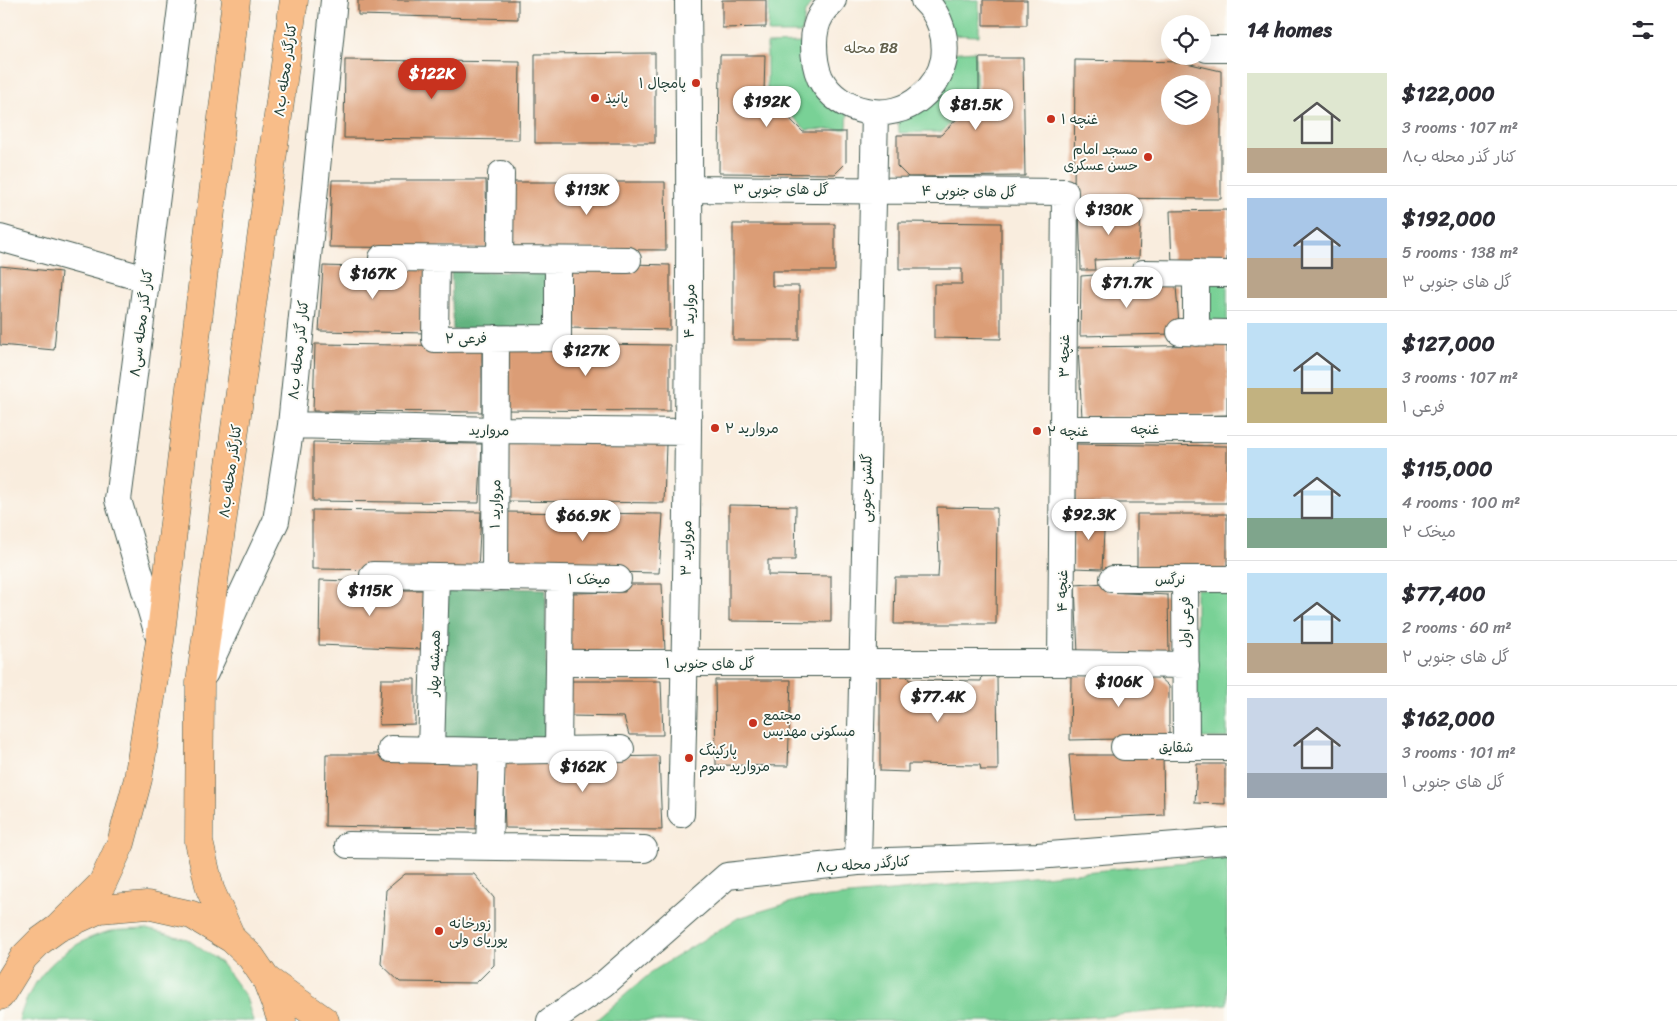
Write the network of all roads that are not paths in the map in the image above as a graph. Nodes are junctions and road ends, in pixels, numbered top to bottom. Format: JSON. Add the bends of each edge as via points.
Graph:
{"nodes":[{"id":1,"x":182,"y":0,"type":"edge"},
{"id":2,"x":236,"y":0,"type":"edge"},
{"id":3,"x":294,"y":0,"type":"edge"},
{"id":4,"x":334,"y":0,"type":"edge"},
{"id":5,"x":688,"y":0,"type":"edge"},
{"id":6,"x":833,"y":0,"type":"edge"},
{"id":7,"x":924,"y":0,"type":"edge"},
{"id":8,"x":875,"y":113,"type":"junction"},
{"id":9,"x":501,"y":174,"type":"dead end"},
{"id":10,"x":690,"y":189,"type":"junction"},
{"id":11,"x":873,"y":190,"type":"junction"},
{"id":12,"x":1065,"y":192,"type":"joint"},
{"id":13,"x":0,"y":238,"type":"edge"},
{"id":14,"x":382,"y":258,"type":"dead end"},
{"id":15,"x":436,"y":259,"type":"junction"},
{"id":16,"x":500,"y":259,"type":"junction"},
{"id":17,"x":558,"y":260,"type":"junction"},
{"id":18,"x":628,"y":260,"type":"dead end"},
{"id":19,"x":1143,"y":273,"type":"dead end"},
{"id":20,"x":1196,"y":273,"type":"junction"},
{"id":21,"x":1227,"y":274,"type":"edge"},
{"id":22,"x":146,"y":279,"type":"junction"},
{"id":23,"x":1227,"y":333,"type":"edge"},
{"id":24,"x":496,"y":338,"type":"junction"},
{"id":25,"x":291,"y":425,"type":"junction"},
{"id":26,"x":1064,"y":429,"type":"junction"},
{"id":27,"x":1227,"y":429,"type":"edge"},
{"id":28,"x":496,"y":430,"type":"junction"},
{"id":29,"x":688,"y":432,"type":"junction"},
{"id":30,"x":373,"y":575,"type":"dead end"},
{"id":31,"x":436,"y":576,"type":"junction"},
{"id":32,"x":495,"y":578,"type":"junction"},
{"id":33,"x":560,"y":579,"type":"junction"},
{"id":34,"x":618,"y":579,"type":"dead end"},
{"id":35,"x":1114,"y":579,"type":"dead end"},
{"id":36,"x":1185,"y":579,"type":"junction"},
{"id":37,"x":1227,"y":579,"type":"edge"},
{"id":38,"x":160,"y":641,"type":"junction"},
{"id":39,"x":559,"y":663,"type":"junction"},
{"id":40,"x":685,"y":663,"type":"junction"},
{"id":41,"x":1061,"y":663,"type":"junction"},
{"id":42,"x":862,"y":664,"type":"junction"},
{"id":43,"x":1186,"y":665,"type":"junction"},
{"id":44,"x":200,"y":683,"type":"junction"},
{"id":45,"x":1124,"y":747,"type":"dead end"},
{"id":46,"x":1186,"y":747,"type":"junction"},
{"id":47,"x":1227,"y":747,"type":"edge"},
{"id":48,"x":391,"y":749,"type":"dead end"},
{"id":49,"x":621,"y":749,"type":"dead end"},
{"id":50,"x":431,"y":750,"type":"junction"},
{"id":51,"x":558,"y":750,"type":"junction"},
{"id":52,"x":492,"y":751,"type":"junction"},
{"id":53,"x":681,"y":814,"type":"dead end"},
{"id":54,"x":1227,"y":841,"type":"edge"},
{"id":55,"x":348,"y":845,"type":"dead end"},
{"id":56,"x":489,"y":846,"type":"junction"},
{"id":57,"x":644,"y":849,"type":"dead end"},
{"id":58,"x":858,"y":862,"type":"junction"},
{"id":59,"x":58,"y":928,"type":"junction"},
{"id":60,"x":232,"y":939,"type":"junction"},
{"id":61,"x":12,"y":963,"type":"edge"},
{"id":62,"x":266,"y":979,"type":"junction"},
{"id":63,"x":0,"y":996,"type":"edge"},
{"id":64,"x":282,"y":1021,"type":"edge"},
{"id":65,"x":325,"y":1021,"type":"edge"},
{"id":66,"x":550,"y":1021,"type":"edge"}],
"edges":[{"from":1,"to":22,"type":"street","name":"کنار گذر محله سی۸"},
{"from":2,"to":38,"type":"main road"},
{"from":3,"to":44,"type":"main road","name":"کنارگذر محله ب۸"},
{"from":4,"to":25,"type":"street","name":"کنار گذر محله ب۸"},
{"from":5,"to":10,"type":"street","name":"مروارید ۴"},
{"from":6,"to":8,"type":"street","via":[[821,15],[814,36],[814,57],[820,78],[833,95],[851,107]]},
{"from":7,"to":8,"type":"street","via":[[932,7],[942,27],[945,49],[942,70],[930,89],[914,104],[894,112]]},
{"from":8,"to":11,"type":"street","name":"گلشن جنوبی"},
{"from":9,"to":16,"type":"street"},
{"from":10,"to":11,"type":"street","name":"گل های جنوبی ۳"},
{"from":10,"to":29,"type":"street","name":"مروارید ۴"},
{"from":11,"to":12,"type":"street","name":"گل های جنوبی ۴"},
{"from":11,"to":42,"type":"street","name":"گلشن جنوبی"},
{"from":12,"to":26,"type":"street","name":"غنچه ۳"},
{"from":13,"to":22,"type":"street"},
{"from":14,"to":15,"type":"street"},
{"from":15,"to":16,"type":"street"},
{"from":15,"to":24,"type":"street","name":"فرعی ۲","via":[[435,339]]},
{"from":16,"to":17,"type":"street"},
{"from":17,"to":18,"type":"street"},
{"from":17,"to":24,"type":"street","name":"فرعی ۲","via":[[558,338]]},
{"from":19,"to":20,"type":"street"},
{"from":20,"to":21,"type":"street"},
{"from":20,"to":23,"type":"street","via":[[1188,332]]},
{"from":22,"to":38,"type":"street","name":"کنار گذر محله سی۸","via":[[118,500]]},
{"from":24,"to":28,"type":"street"},
{"from":25,"to":28,"type":"street","name":"مروارید"},
{"from":25,"to":44,"type":"street","name":"کنار گذر محله ب۸","via":[[276,521]]},
{"from":26,"to":27,"type":"street","name":"غنچه"},
{"from":26,"to":41,"type":"street","name":"غنچه ۴"},
{"from":28,"to":29,"type":"street","name":"مروارید"},
{"from":28,"to":32,"type":"street","name":"مروارید ۱"},
{"from":29,"to":40,"type":"street","name":"مروارید ۳"},
{"from":30,"to":31,"type":"street","name":"میخک ۱"},
{"from":31,"to":32,"type":"street","name":"میخک ۱"},
{"from":31,"to":50,"type":"street","name":"همیشه بهار"},
{"from":32,"to":33,"type":"street","name":"میخک ۱"},
{"from":33,"to":34,"type":"street","name":"میخک ۱"},
{"from":33,"to":39,"type":"street"},
{"from":35,"to":36,"type":"street","name":"نرگس"},
{"from":36,"to":37,"type":"street","name":"نرگس"},
{"from":36,"to":43,"type":"street","name":"فرعی اول"},
{"from":38,"to":59,"type":"main road","via":[[138,779],[120,843],[102,884]]},
{"from":39,"to":40,"type":"street","name":"گل های جنوبی ۱"},
{"from":39,"to":51,"type":"street"},
{"from":40,"to":42,"type":"street","name":"گل های جنوبی ۱"},
{"from":40,"to":53,"type":"street","name":"مروارید ۳"},
{"from":41,"to":42,"type":"street","name":"گل های جنوبی ۱"},
{"from":41,"to":43,"type":"street","name":"گل های جنوبی ۱"},
{"from":42,"to":58,"type":"street","name":"گلشن جنوبی"},
{"from":43,"to":46,"type":"street","name":"فرعی اول"},
{"from":44,"to":60,"type":"main road","name":"کنارگذر محله ب۸","via":[[199,842],[210,889]]},
{"from":45,"to":46,"type":"street","name":"شقایق"},
{"from":46,"to":47,"type":"street","name":"شقایق"},
{"from":48,"to":50,"type":"street"},
{"from":49,"to":51,"type":"street"},
{"from":50,"to":52,"type":"street"},
{"from":51,"to":52,"type":"street"},
{"from":52,"to":56,"type":"street"},
{"from":54,"to":58,"type":"street","name":"کنارگذر محله ب۸","via":[[1037,856]]},
{"from":55,"to":56,"type":"street"},
{"from":56,"to":57,"type":"street"},
{"from":58,"to":66,"type":"street","name":"کنارگذر محله ب۸","via":[[727,876],[604,984]]},
{"from":59,"to":60,"type":"main road","via":[[100,909],[147,905],[192,915]]},
{"from":59,"to":61,"type":"main road"},
{"from":60,"to":62,"type":"main road","via":[[251,957]]},
{"from":61,"to":63,"type":"main road"},
{"from":62,"to":64,"type":"main road"},
{"from":62,"to":65,"type":"main road"}]}
